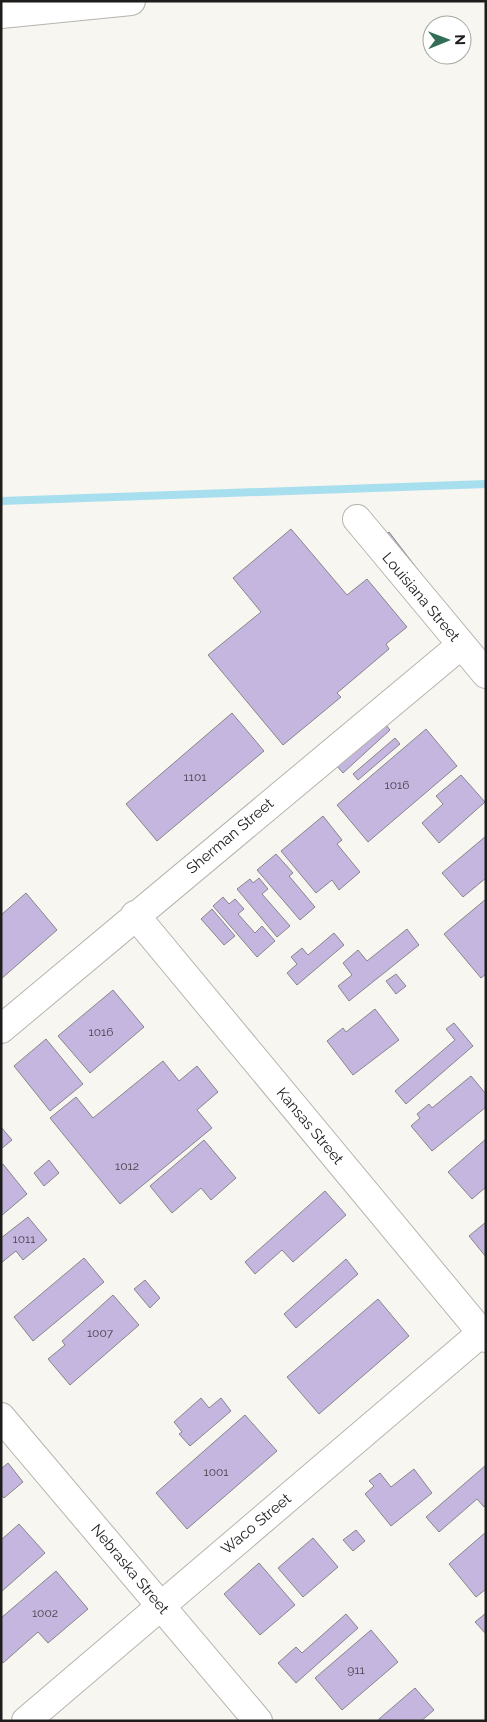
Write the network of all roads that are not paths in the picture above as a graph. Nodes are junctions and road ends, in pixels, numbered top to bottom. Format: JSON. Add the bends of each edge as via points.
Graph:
{"nodes":[{"id":1,"x":130,"y":1,"type":"edge"},
{"id":2,"x":1,"y":14,"type":"edge"},
{"id":3,"x":357,"y":519,"type":"dead end"},
{"id":4,"x":461,"y":645,"type":"junction"},
{"id":5,"x":486,"y":674,"type":"edge"},
{"id":6,"x":135,"y":915,"type":"junction"},
{"id":7,"x":1,"y":1029,"type":"edge"},
{"id":8,"x":484,"y":1333,"type":"edge"},
{"id":9,"x":1,"y":1417,"type":"edge"},
{"id":10,"x":160,"y":1605,"type":"junction"},
{"id":11,"x":26,"y":1721,"type":"edge"},
{"id":12,"x":258,"y":1721,"type":"edge"}],
"edges":[{"from":1,"to":2,"type":"street"},
{"from":3,"to":4,"type":"street","name":"Louisiana Street"},
{"from":4,"to":5,"type":"street","name":"Louisiana Street"},
{"from":4,"to":6,"type":"street","name":"Sherman Street"},
{"from":6,"to":7,"type":"street","name":"Sherman Street"},
{"from":6,"to":8,"type":"street","name":"Kansas Street"},
{"from":8,"to":10,"type":"street","name":"Waco Street"},
{"from":9,"to":10,"type":"street","name":"Nebraska Street"},
{"from":10,"to":11,"type":"street","name":"Waco Street"},
{"from":10,"to":12,"type":"street","name":"Nebraska Street"}]}
